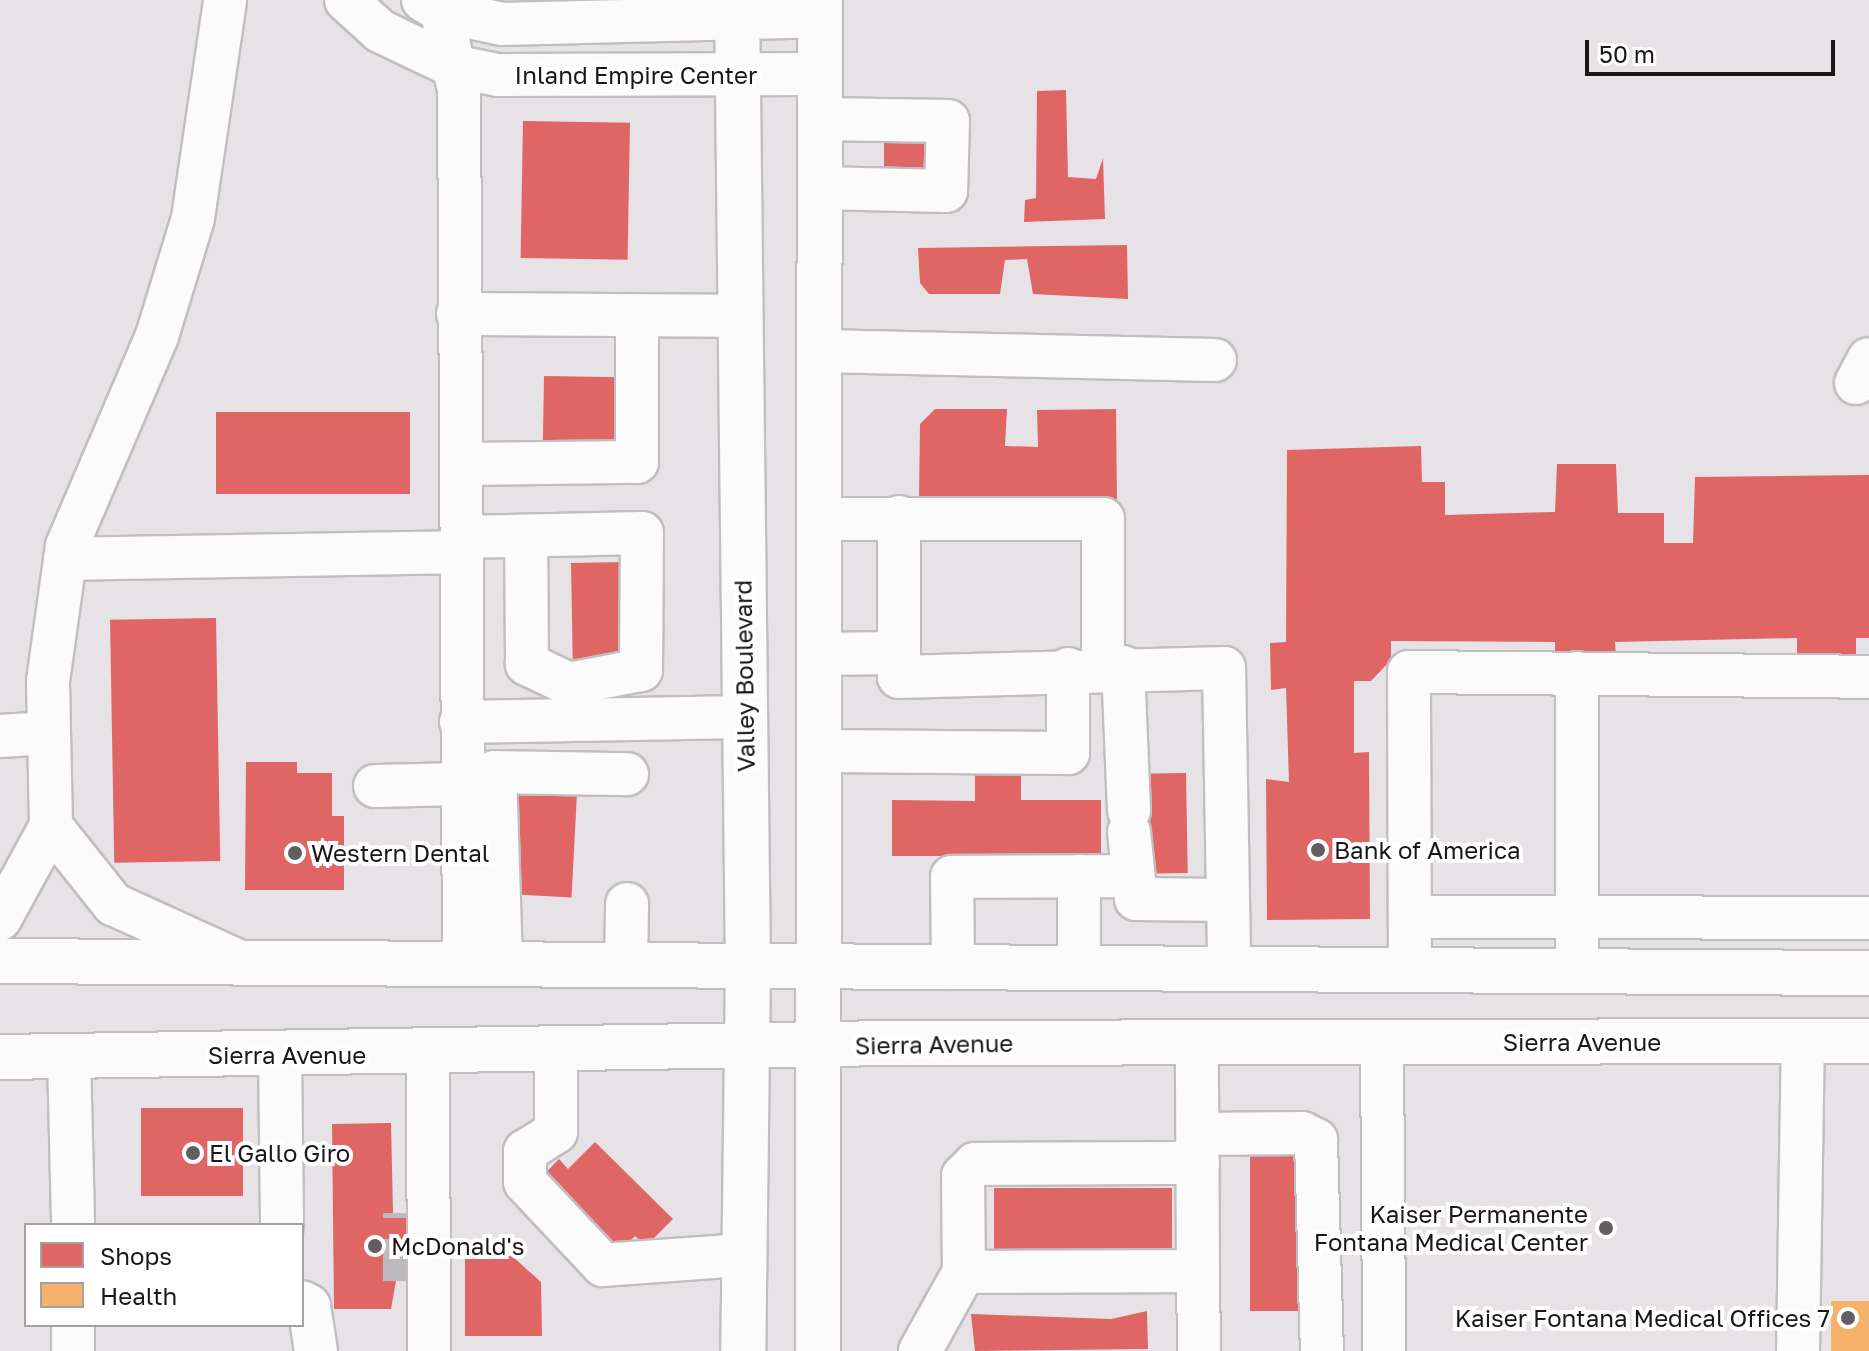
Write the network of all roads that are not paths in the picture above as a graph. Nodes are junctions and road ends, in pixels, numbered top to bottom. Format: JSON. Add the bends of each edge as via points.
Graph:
{"nodes":[{"id":1,"x":346,"y":0,"type":"edge"},
{"id":2,"x":231,"y":4,"type":"edge"},
{"id":3,"x":434,"y":4,"type":"edge"},
{"id":4,"x":820,"y":8,"type":"edge"},
{"id":5,"x":737,"y":9,"type":"edge"},
{"id":6,"x":453,"y":66,"type":"junction"},
{"id":7,"x":737,"y":74,"type":"junction"},
{"id":8,"x":819,"y":74,"type":"junction"},
{"id":9,"x":819,"y":119,"type":"junction"},
{"id":10,"x":819,"y":188,"type":"junction"},
{"id":11,"x":458,"y":314,"type":"junction"},
{"id":12,"x":637,"y":315,"type":"junction"},
{"id":13,"x":738,"y":316,"type":"junction"},
{"id":14,"x":820,"y":351,"type":"junction"},
{"id":15,"x":1215,"y":360,"type":"dead end"},
{"id":16,"x":463,"y":464,"type":"junction"},
{"id":17,"x":899,"y":517,"type":"junction"},
{"id":18,"x":819,"y":519,"type":"junction"},
{"id":19,"x":526,"y":536,"type":"junction"},
{"id":20,"x":462,"y":545,"type":"junction"},
{"id":21,"x":65,"y":559,"type":"junction"},
{"id":22,"x":899,"y":653,"type":"junction"},
{"id":23,"x":818,"y":654,"type":"junction"},
{"id":24,"x":1098,"y":668,"type":"junction"},
{"id":25,"x":1577,"y":673,"type":"junction"},
{"id":26,"x":1869,"y":677,"type":"edge"},
{"id":27,"x":744,"y":717,"type":"junction"},
{"id":28,"x":461,"y":722,"type":"junction"},
{"id":29,"x":48,"y":733,"type":"junction"},
{"id":30,"x":0,"y":736,"type":"edge"},
{"id":31,"x":818,"y":751,"type":"junction"},
{"id":32,"x":627,"y":774,"type":"dead end"},
{"id":33,"x":462,"y":784,"type":"junction"},
{"id":34,"x":375,"y":786,"type":"dead end"},
{"id":35,"x":51,"y":826,"type":"junction"},
{"id":36,"x":1079,"y":876,"type":"junction"},
{"id":37,"x":1129,"y":876,"type":"junction"},
{"id":38,"x":1226,"y":900,"type":"junction"},
{"id":39,"x":627,"y":904,"type":"dead end"},
{"id":40,"x":1410,"y":917,"type":"junction"},
{"id":41,"x":1575,"y":917,"type":"junction"},
{"id":42,"x":1869,"y":918,"type":"edge"},
{"id":43,"x":0,"y":919,"type":"edge"},
{"id":44,"x":0,"y":961,"type":"edge"},
{"id":45,"x":239,"y":962,"type":"junction"},
{"id":46,"x":483,"y":963,"type":"junction"},
{"id":47,"x":626,"y":964,"type":"junction"},
{"id":48,"x":748,"y":964,"type":"junction"},
{"id":49,"x":819,"y":966,"type":"junction"},
{"id":50,"x":953,"y":968,"type":"junction"},
{"id":51,"x":1079,"y":968,"type":"junction"},
{"id":52,"x":1229,"y":969,"type":"junction"},
{"id":53,"x":1410,"y":970,"type":"junction"},
{"id":54,"x":1577,"y":971,"type":"junction"},
{"id":55,"x":1869,"y":973,"type":"edge"},
{"id":56,"x":1803,"y":1041,"type":"junction"},
{"id":57,"x":1869,"y":1041,"type":"edge"},
{"id":58,"x":1197,"y":1043,"type":"junction"},
{"id":59,"x":1382,"y":1043,"type":"junction"},
{"id":60,"x":817,"y":1046,"type":"junction"},
{"id":61,"x":747,"y":1051,"type":"junction"},
{"id":62,"x":556,"y":1053,"type":"junction"},
{"id":63,"x":280,"y":1055,"type":"junction"},
{"id":64,"x":416,"y":1055,"type":"junction"},
{"id":65,"x":0,"y":1057,"type":"edge"},
{"id":66,"x":69,"y":1057,"type":"junction"},
{"id":67,"x":1198,"y":1148,"type":"junction"},
{"id":68,"x":404,"y":1213,"type":"tunnel mouth"},
{"id":69,"x":73,"y":1223,"type":"edge"},
{"id":70,"x":282,"y":1223,"type":"edge"},
{"id":71,"x":744,"y":1255,"type":"junction"},
{"id":72,"x":1198,"y":1271,"type":"junction"},
{"id":73,"x":404,"y":1281,"type":"tunnel mouth"},
{"id":74,"x":955,"y":1289,"type":"junction"},
{"id":75,"x":304,"y":1303,"type":"edge"},
{"id":76,"x":73,"y":1327,"type":"edge"},
{"id":77,"x":291,"y":1327,"type":"edge"},
{"id":78,"x":73,"y":1351,"type":"edge"},
{"id":79,"x":295,"y":1351,"type":"edge"},
{"id":80,"x":316,"y":1351,"type":"edge"},
{"id":81,"x":403,"y":1351,"type":"edge"},
{"id":82,"x":429,"y":1351,"type":"edge"},
{"id":83,"x":743,"y":1351,"type":"edge"},
{"id":84,"x":818,"y":1351,"type":"edge"},
{"id":85,"x":920,"y":1351,"type":"edge"},
{"id":86,"x":953,"y":1351,"type":"edge"},
{"id":87,"x":1199,"y":1351,"type":"edge"},
{"id":88,"x":1322,"y":1351,"type":"edge"},
{"id":89,"x":1384,"y":1351,"type":"edge"},
{"id":90,"x":1798,"y":1351,"type":"edge"}],
"edges":[{"from":1,"to":6,"type":"lane","name":"Inland Empire Center","via":[[380,31]]},
{"from":2,"to":21,"type":"lane","via":[[193,218],[157,336]]},
{"from":3,"to":5,"type":"lane","via":[[502,24]]},
{"from":3,"to":6,"type":"lane"},
{"from":4,"to":5,"type":"lane"},
{"from":4,"to":8,"type":"main road"},
{"from":5,"to":7,"type":"main road","name":"Valley Boulevard"},
{"from":6,"to":7,"type":"lane","name":"Inland Empire Center","via":[[498,75]]},
{"from":6,"to":11,"type":"lane"},
{"from":7,"to":8,"type":"lane","name":"Inland Empire Center"},
{"from":7,"to":13,"type":"main road","name":"Valley Boulevard"},
{"from":8,"to":9,"type":"main road"},
{"from":9,"to":10,"type":"main road"},
{"from":9,"to":10,"type":"lane","via":[[948,121],[946,191]]},
{"from":10,"to":14,"type":"main road"},
{"from":11,"to":12,"type":"lane"},
{"from":11,"to":16,"type":"lane"},
{"from":12,"to":13,"type":"lane"},
{"from":12,"to":16,"type":"lane","via":[[637,462]]},
{"from":13,"to":27,"type":"main road","name":"Valley Boulevard"},
{"from":14,"to":15,"type":"lane"},
{"from":14,"to":18,"type":"main road"},
{"from":16,"to":20,"type":"lane"},
{"from":17,"to":18,"type":"lane"},
{"from":17,"to":22,"type":"lane"},
{"from":17,"to":24,"type":"lane","via":[[1103,519]]},
{"from":18,"to":23,"type":"main road"},
{"from":19,"to":19,"type":"lane","via":[[642,533],[641,670],[569,684],[527,664]]},
{"from":19,"to":20,"type":"lane"},
{"from":20,"to":21,"type":"lane"},
{"from":20,"to":28,"type":"lane"},
{"from":21,"to":29,"type":"lane"},
{"from":22,"to":23,"type":"lane"},
{"from":22,"to":24,"type":"lane","via":[[899,677]]},
{"from":23,"to":31,"type":"main road"},
{"from":24,"to":31,"type":"lane","via":[[1068,753]]},
{"from":24,"to":37,"type":"lane","via":[[1129,821]]},
{"from":24,"to":38,"type":"lane","via":[[1224,668]]},
{"from":25,"to":26,"type":"lane"},
{"from":25,"to":40,"type":"lane","via":[[1409,672]]},
{"from":25,"to":41,"type":"lane"},
{"from":27,"to":28,"type":"lane"},
{"from":27,"to":48,"type":"main road","name":"Valley Boulevard"},
{"from":28,"to":33,"type":"lane"},
{"from":29,"to":30,"type":"lane"},
{"from":29,"to":35,"type":"lane"},
{"from":31,"to":49,"type":"main road"},
{"from":32,"to":46,"type":"lane","via":[[495,772]]},
{"from":33,"to":34,"type":"lane"},
{"from":33,"to":46,"type":"lane"},
{"from":35,"to":43,"type":"lane"},
{"from":35,"to":45,"type":"lane","via":[[113,904]]},
{"from":36,"to":37,"type":"lane"},
{"from":36,"to":50,"type":"lane","via":[[952,877]]},
{"from":36,"to":51,"type":"lane"},
{"from":37,"to":38,"type":"lane","via":[[1136,899]]},
{"from":38,"to":52,"type":"lane"},
{"from":39,"to":47,"type":"lane"},
{"from":40,"to":41,"type":"lane"},
{"from":40,"to":53,"type":"lane"},
{"from":41,"to":42,"type":"lane"},
{"from":41,"to":54,"type":"lane"},
{"from":44,"to":45,"type":"main road"},
{"from":45,"to":46,"type":"main road"},
{"from":46,"to":47,"type":"main road"},
{"from":47,"to":48,"type":"main road"},
{"from":48,"to":49,"type":"main road"},
{"from":48,"to":61,"type":"main road","name":"Valley Boulevard"},
{"from":49,"to":50,"type":"main road"},
{"from":49,"to":60,"type":"main road"},
{"from":50,"to":51,"type":"main road"},
{"from":51,"to":52,"type":"main road"},
{"from":52,"to":53,"type":"main road"},
{"from":53,"to":54,"type":"main road"},
{"from":54,"to":55,"type":"main road"},
{"from":56,"to":57,"type":"main road","name":"Sierra Avenue"},
{"from":56,"to":59,"type":"main road","name":"Sierra Avenue"},
{"from":56,"to":90,"type":"lane"},
{"from":58,"to":59,"type":"main road","name":"Sierra Avenue"},
{"from":58,"to":60,"type":"main road","name":"Sierra Avenue"},
{"from":58,"to":67,"type":"lane"},
{"from":59,"to":89,"type":"lane"},
{"from":60,"to":61,"type":"main road","name":"Sierra Avenue"},
{"from":60,"to":84,"type":"main road"},
{"from":61,"to":62,"type":"main road","name":"Sierra Avenue"},
{"from":61,"to":71,"type":"main road","name":"Valley Boulevard"},
{"from":62,"to":64,"type":"main road","name":"Sierra Avenue"},
{"from":62,"to":71,"type":"lane","via":[[556,1132],[525,1151],[525,1182],[603,1265]]},
{"from":63,"to":64,"type":"main road","name":"Sierra Avenue"},
{"from":63,"to":66,"type":"main road","name":"Sierra Avenue"},
{"from":63,"to":70,"type":"lane"},
{"from":64,"to":68,"type":"lane"},
{"from":64,"to":82,"type":"lane"},
{"from":65,"to":66,"type":"main road","name":"Sierra Avenue"},
{"from":66,"to":69,"type":"lane"},
{"from":67,"to":72,"type":"lane"},
{"from":67,"to":74,"type":"lane","via":[[975,1164],[963,1176]]},
{"from":67,"to":88,"type":"lane","via":[[1302,1133],[1316,1140]]},
{"from":71,"to":83,"type":"main road","name":"Valley Boulevard"},
{"from":72,"to":74,"type":"lane"},
{"from":72,"to":87,"type":"lane"},
{"from":73,"to":81,"type":"lane"},
{"from":74,"to":85,"type":"lane"},
{"from":74,"to":86,"type":"lane"},
{"from":75,"to":80,"type":"lane","via":[[309,1306]]},
{"from":76,"to":78,"type":"lane"},
{"from":77,"to":79,"type":"lane"}]}
